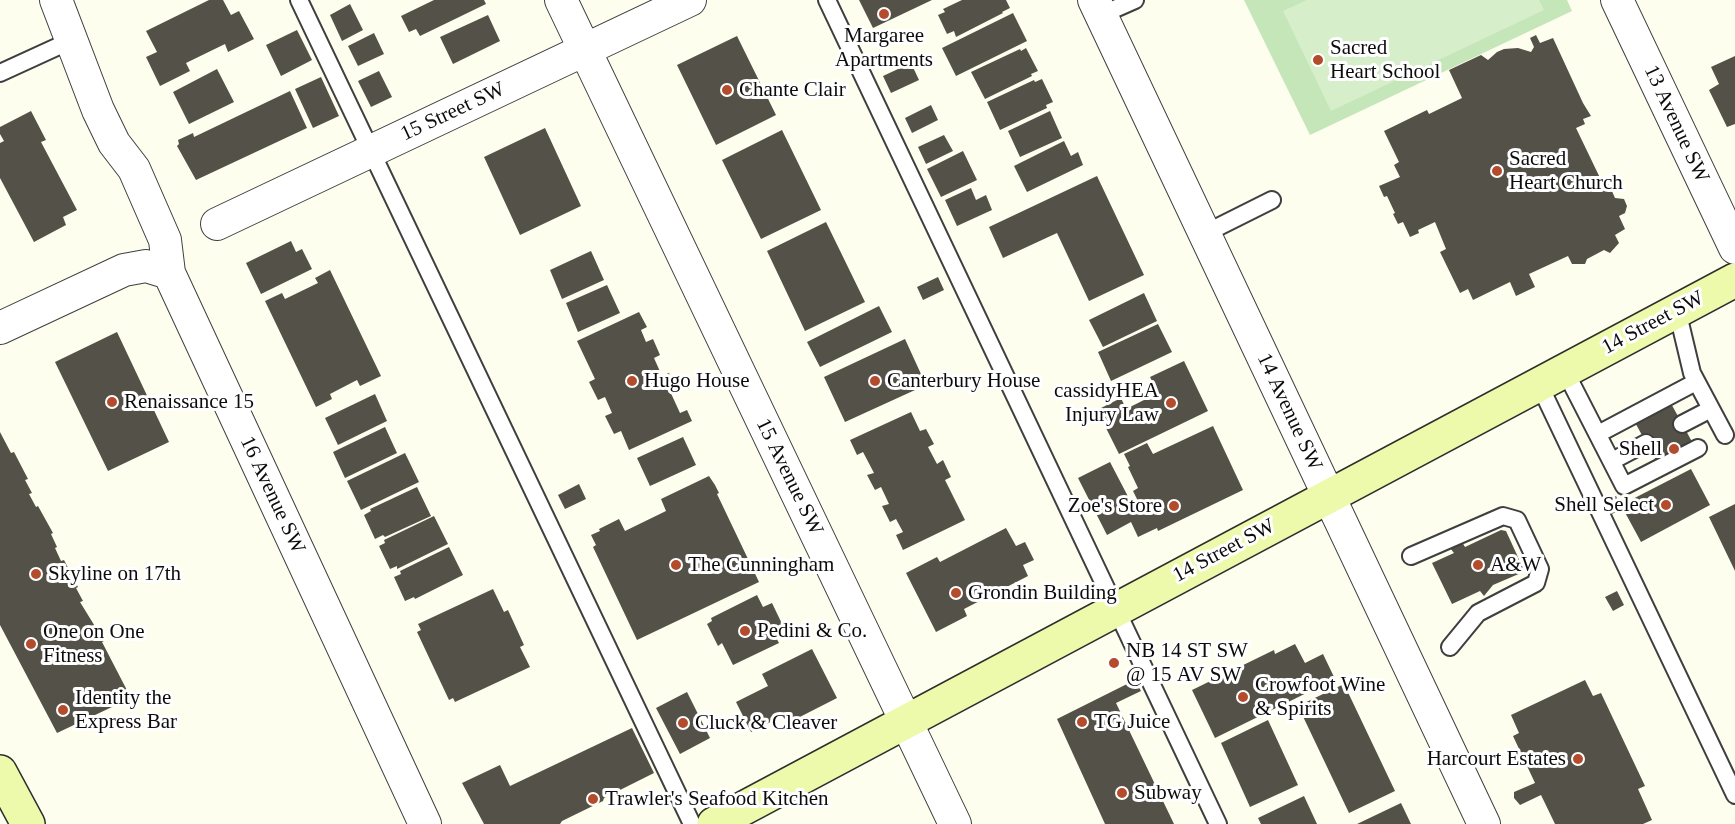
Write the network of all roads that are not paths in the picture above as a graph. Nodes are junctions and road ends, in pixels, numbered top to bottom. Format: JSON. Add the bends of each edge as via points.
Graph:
{"nodes":[{"id":1,"x":56,"y":0,"type":"edge"},
{"id":2,"x":299,"y":0,"type":"edge"},
{"id":3,"x":561,"y":0,"type":"edge"},
{"id":4,"x":690,"y":0,"type":"edge"},
{"id":5,"x":827,"y":0,"type":"edge"},
{"id":6,"x":1135,"y":0,"type":"edge"},
{"id":7,"x":1617,"y":0,"type":"edge"},
{"id":8,"x":1097,"y":8,"type":"edge"},
{"id":9,"x":72,"y":40,"type":"junction"},
{"id":10,"x":585,"y":50,"type":"junction"},
{"id":11,"x":0,"y":73,"type":"edge"},
{"id":12,"x":370,"y":152,"type":"junction"},
{"id":13,"x":1272,"y":200,"type":"dead end"},
{"id":14,"x":217,"y":224,"type":"dead end"},
{"id":15,"x":1204,"y":234,"type":"junction"},
{"id":16,"x":1735,"y":248,"type":"edge"},
{"id":17,"x":169,"y":273,"type":"junction"},
{"id":18,"x":1735,"y":280,"type":"edge"},
{"id":19,"x":1677,"y":310,"type":"junction"},
{"id":20,"x":0,"y":328,"type":"edge"},
{"id":21,"x":1552,"y":377,"type":"junction"},
{"id":22,"x":1696,"y":382,"type":"junction"},
{"id":23,"x":1711,"y":409,"type":"junction"},
{"id":24,"x":1682,"y":424,"type":"dead end"},
{"id":25,"x":1598,"y":434,"type":"junction"},
{"id":26,"x":1725,"y":435,"type":"dead end"},
{"id":27,"x":1646,"y":443,"type":"dead end"},
{"id":28,"x":1698,"y":448,"type":"dead end"},
{"id":29,"x":1612,"y":461,"type":"junction"},
{"id":30,"x":1328,"y":497,"type":"junction"},
{"id":31,"x":1411,"y":556,"type":"dead end"},
{"id":32,"x":1116,"y":609,"type":"junction"},
{"id":33,"x":1450,"y":647,"type":"dead end"},
{"id":34,"x":906,"y":721,"type":"junction"},
{"id":35,"x":0,"y":772,"type":"edge"},
{"id":36,"x":1735,"y":795,"type":"edge"},
{"id":37,"x":28,"y":824,"type":"edge"},
{"id":38,"x":425,"y":824,"type":"edge"},
{"id":39,"x":692,"y":824,"type":"edge"},
{"id":40,"x":714,"y":824,"type":"edge"},
{"id":41,"x":955,"y":824,"type":"edge"},
{"id":42,"x":1218,"y":824,"type":"edge"},
{"id":43,"x":1484,"y":824,"type":"edge"}],
"edges":[{"from":1,"to":9,"type":"street","name":"16 Avenue SW"},
{"from":2,"to":12,"type":"lane"},
{"from":3,"to":10,"type":"street","name":"15 Avenue SW"},
{"from":4,"to":10,"type":"street","name":"15 Street SW"},
{"from":5,"to":32,"type":"lane"},
{"from":6,"to":8,"type":"lane"},
{"from":7,"to":16,"type":"street","name":"13 Avenue SW"},
{"from":8,"to":15,"type":"street","name":"14 Avenue SW"},
{"from":9,"to":11,"type":"lane"},
{"from":9,"to":17,"type":"street","name":"16 Avenue SW","via":[[98,110],[114,143],[134,169],[165,240]]},
{"from":10,"to":12,"type":"street","name":"15 Street SW"},
{"from":10,"to":34,"type":"street","name":"15 Avenue SW"},
{"from":12,"to":14,"type":"street","name":"15 Street SW"},
{"from":12,"to":39,"type":"lane"},
{"from":13,"to":15,"type":"lane"},
{"from":15,"to":30,"type":"street","name":"14 Avenue SW"},
{"from":17,"to":20,"type":"street","via":[[146,266],[124,270]]},
{"from":17,"to":38,"type":"street","name":"16 Avenue SW"},
{"from":18,"to":19,"type":"main road","name":"14 Street SW"},
{"from":19,"to":21,"type":"main road","name":"14 Street SW"},
{"from":19,"to":22,"type":"lane"},
{"from":21,"to":25,"type":"lane"},
{"from":21,"to":30,"type":"main road","name":"14 Street SW"},
{"from":21,"to":36,"type":"lane"},
{"from":22,"to":23,"type":"lane"},
{"from":22,"to":25,"type":"lane"},
{"from":23,"to":24,"type":"lane"},
{"from":23,"to":26,"type":"lane"},
{"from":25,"to":29,"type":"lane"},
{"from":27,"to":29,"type":"lane"},
{"from":28,"to":29,"type":"lane","via":[[1624,486]]},
{"from":30,"to":32,"type":"main road","name":"14 Street SW"},
{"from":30,"to":43,"type":"street","name":"14 Avenue SW"},
{"from":31,"to":33,"type":"lane","via":[[1503,516],[1517,520],[1540,569],[1536,583],[1478,613]]},
{"from":32,"to":34,"type":"main road","name":"14 Street SW"},
{"from":32,"to":42,"type":"lane"},
{"from":34,"to":40,"type":"main road","name":"14 Street SW"},
{"from":34,"to":41,"type":"street","name":"15 Avenue SW"},
{"from":35,"to":37,"type":"main road"}]}
